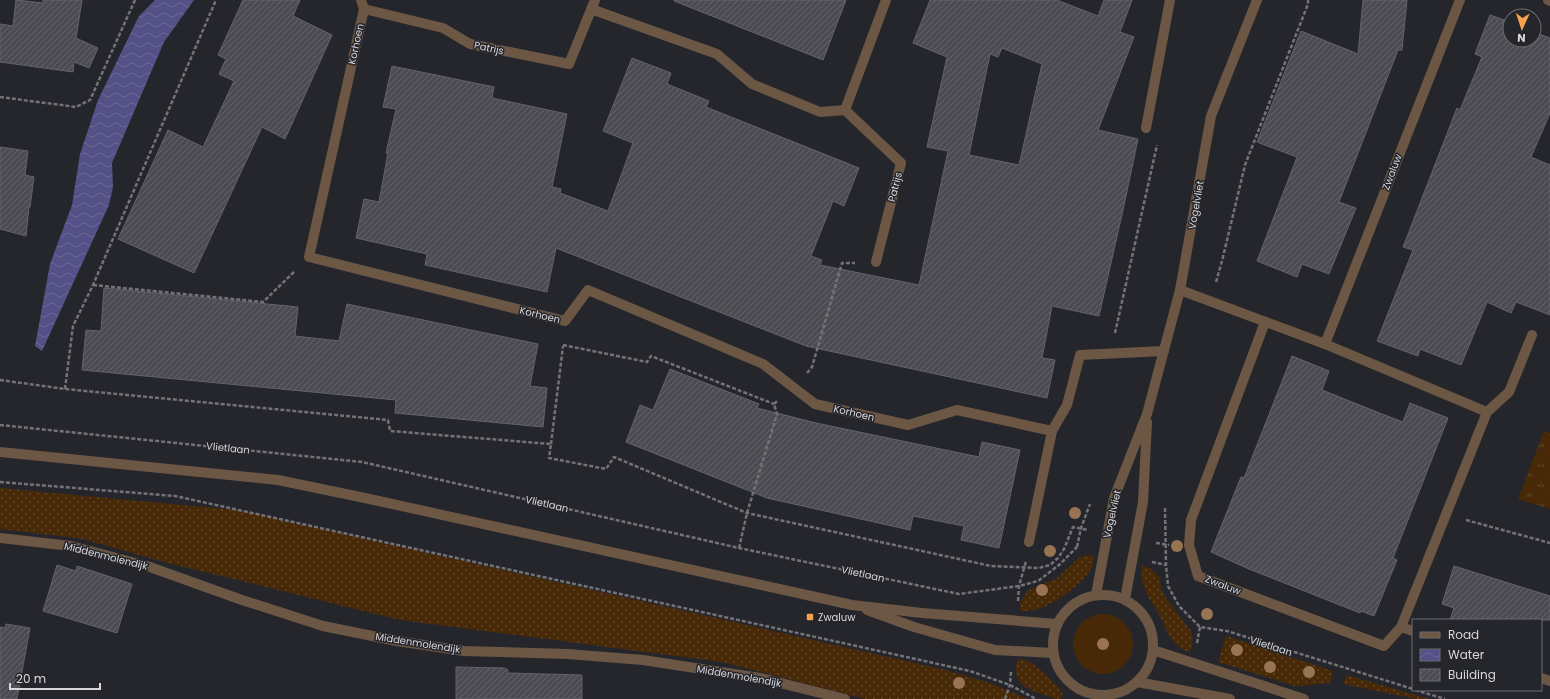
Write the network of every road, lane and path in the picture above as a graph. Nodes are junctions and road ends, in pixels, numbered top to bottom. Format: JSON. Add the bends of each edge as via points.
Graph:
{"nodes":[{"id":1,"x":135,"y":0,"type":"edge"},
{"id":2,"x":216,"y":0,"type":"edge"},
{"id":3,"x":886,"y":0,"type":"edge"},
{"id":4,"x":1170,"y":0,"type":"edge"},
{"id":5,"x":1257,"y":0,"type":"edge"},
{"id":6,"x":1308,"y":0,"type":"edge"},
{"id":7,"x":1460,"y":0,"type":"edge"},
{"id":8,"x":593,"y":4,"type":"edge"},
{"id":9,"x":362,"y":5,"type":"edge"},
{"id":10,"x":0,"y":97,"type":"edge"},
{"id":11,"x":845,"y":110,"type":"junction"},
{"id":12,"x":1146,"y":128,"type":"joint"},
{"id":13,"x":309,"y":257,"type":"junction"},
{"id":14,"x":876,"y":262,"type":"dead end"},
{"id":15,"x":93,"y":285,"type":"junction"},
{"id":16,"x":1180,"y":290,"type":"junction"},
{"id":17,"x":1210,"y":301,"type":"junction"},
{"id":18,"x":565,"y":321,"type":"junction"},
{"id":19,"x":1265,"y":322,"type":"junction"},
{"id":20,"x":1532,"y":335,"type":"dead end"},
{"id":21,"x":1325,"y":344,"type":"junction"},
{"id":22,"x":562,"y":346,"type":"junction"},
{"id":23,"x":1164,"y":350,"type":"junction"},
{"id":24,"x":1110,"y":354,"type":"junction"},
{"id":25,"x":0,"y":380,"type":"edge"},
{"id":26,"x":65,"y":389,"type":"junction"},
{"id":27,"x":774,"y":404,"type":"dead end"},
{"id":28,"x":1487,"y":412,"type":"junction"},
{"id":29,"x":1147,"y":414,"type":"junction"},
{"id":30,"x":0,"y":425,"type":"edge"},
{"id":31,"x":1052,"y":431,"type":"junction"},
{"id":32,"x":551,"y":444,"type":"junction"},
{"id":33,"x":0,"y":452,"type":"edge"},
{"id":34,"x":0,"y":482,"type":"edge"},
{"id":35,"x":1446,"y":514,"type":"junction"},
{"id":36,"x":1106,"y":534,"type":"junction"},
{"id":37,"x":0,"y":538,"type":"edge"},
{"id":38,"x":1136,"y":540,"type":"junction"},
{"id":39,"x":1029,"y":542,"type":"joint"},
{"id":40,"x":1550,"y":543,"type":"edge"},
{"id":41,"x":1189,"y":545,"type":"junction"},
{"id":42,"x":1077,"y":547,"type":"dead end"},
{"id":43,"x":1166,"y":564,"type":"dead end"},
{"id":44,"x":1024,"y":568,"type":"junction"},
{"id":45,"x":1019,"y":586,"type":"junction"},
{"id":46,"x":1096,"y":595,"type":"junction"},
{"id":47,"x":1125,"y":599,"type":"junction"},
{"id":48,"x":852,"y":605,"type":"junction"},
{"id":49,"x":1057,"y":624,"type":"junction"},
{"id":50,"x":1401,"y":627,"type":"junction"},
{"id":51,"x":1412,"y":631,"type":"edge"},
{"id":52,"x":1153,"y":650,"type":"junction"},
{"id":53,"x":1053,"y":653,"type":"junction"},
{"id":54,"x":1137,"y":682,"type":"junction"},
{"id":55,"x":1010,"y":685,"type":"junction"},
{"id":56,"x":1412,"y":689,"type":"edge"},
{"id":57,"x":1418,"y":691,"type":"edge"},
{"id":58,"x":845,"y":699,"type":"edge"},
{"id":59,"x":1004,"y":699,"type":"edge"},
{"id":60,"x":1036,"y":699,"type":"edge"},
{"id":61,"x":1230,"y":699,"type":"edge"},
{"id":62,"x":1304,"y":699,"type":"edge"},
{"id":63,"x":1446,"y":699,"type":"edge"}],
"edges":[{"from":1,"to":10,"type":"path","via":[[90,100],[76,107]]},
{"from":2,"to":15,"type":"path"},
{"from":3,"to":11,"type":"street"},
{"from":4,"to":12,"type":"street"},
{"from":5,"to":16,"type":"street","name":"Vogelvliet","via":[[1211,116]]},
{"from":6,"to":17,"type":"path","via":[[1245,165]]},
{"from":7,"to":21,"type":"street","name":"Zwaluw"},
{"from":8,"to":9,"type":"street","name":"Patrijs","via":[[569,64],[470,44],[443,28]]},
{"from":8,"to":11,"type":"street","name":"Patrijs","via":[[717,54],[752,84],[820,112]]},
{"from":9,"to":13,"type":"street","name":"Korhoen"},
{"from":11,"to":14,"type":"street","name":"Patrijs","via":[[901,163]]},
{"from":12,"to":24,"type":"path","via":[[1145,134],[1159,137]]},
{"from":13,"to":15,"type":"path","via":[[263,302]]},
{"from":13,"to":18,"type":"street","name":"Korhoen"},
{"from":15,"to":26,"type":"path","via":[[73,326]]},
{"from":16,"to":17,"type":"street"},
{"from":16,"to":23,"type":"street","name":"Vogelvliet"},
{"from":17,"to":19,"type":"street"},
{"from":18,"to":22,"type":"path"},
{"from":18,"to":31,"type":"street","name":"Korhoen","via":[[588,290],[763,364],[815,404],[908,425],[957,410]]},
{"from":19,"to":21,"type":"street"},
{"from":19,"to":41,"type":"street","name":"Zwaluw","via":[[1191,520]]},
{"from":20,"to":28,"type":"street","name":"Zwaluw","via":[[1509,392]]},
{"from":21,"to":28,"type":"street"},
{"from":22,"to":27,"type":"path","via":[[647,362],[651,356]]},
{"from":22,"to":32,"type":"path"},
{"from":23,"to":24,"type":"street"},
{"from":23,"to":29,"type":"street","name":"Vogelvliet"},
{"from":24,"to":31,"type":"street","via":[[1080,355],[1068,405]]},
{"from":25,"to":26,"type":"path"},
{"from":26,"to":32,"type":"path","via":[[388,420],[390,431]]},
{"from":28,"to":35,"type":"street","name":"Zwaluw"},
{"from":29,"to":36,"type":"street","name":"Vogelvliet","via":[[1114,498]]},
{"from":29,"to":38,"type":"street","name":"Vogelvliet","via":[[1143,502]]},
{"from":30,"to":45,"type":"path","name":"Vlietlaan","via":[[362,462],[746,550],[959,594]]},
{"from":31,"to":39,"type":"street"},
{"from":32,"to":44,"type":"path","via":[[549,458],[606,469],[614,457],[747,513],[991,566]]},
{"from":33,"to":48,"type":"street","via":[[278,480]]},
{"from":34,"to":55,"type":"path","via":[[175,496],[970,671]]},
{"from":35,"to":40,"type":"path"},
{"from":35,"to":50,"type":"street","name":"Zwaluw"},
{"from":36,"to":44,"type":"path","via":[[1073,527],[1064,549],[1050,565]]},
{"from":36,"to":46,"type":"street","name":"Vogelvliet"},
{"from":37,"to":58,"type":"street","name":"Middenmolendijk","via":[[72,546],[146,566],[324,626],[390,639],[464,651],[568,654],[644,660],[760,678]]},
{"from":38,"to":41,"type":"path"},
{"from":38,"to":47,"type":"street","name":"Vogelvliet"},
{"from":39,"to":44,"type":"path"},
{"from":41,"to":50,"type":"street","name":"Zwaluw","via":[[1198,576],[1384,646]]},
{"from":42,"to":45,"type":"path","name":"Vlietlaan","via":[[1038,581]]},
{"from":43,"to":56,"type":"path","name":"Vlietlaan","via":[[1168,586],[1179,606],[1200,627],[1227,631]]},
{"from":44,"to":45,"type":"path"},
{"from":46,"to":47,"type":"street"},
{"from":46,"to":49,"type":"street","via":[[1080,600],[1066,610]]},
{"from":47,"to":52,"type":"street","via":[[1147,620]]},
{"from":48,"to":49,"type":"street"},
{"from":48,"to":53,"type":"street","via":[[914,627],[995,650]]},
{"from":49,"to":53,"type":"street","via":[[1052,642]]},
{"from":50,"to":51,"type":"street"},
{"from":52,"to":54,"type":"street","via":[[1151,662]]},
{"from":52,"to":62,"type":"street"},
{"from":53,"to":54,"type":"street","via":[[1064,677],[1086,692],[1099,696],[1113,695]]},
{"from":54,"to":61,"type":"street"},
{"from":55,"to":59,"type":"path"},
{"from":55,"to":60,"type":"path"},
{"from":57,"to":63,"type":"path","name":"Vlietlaan"}]}
